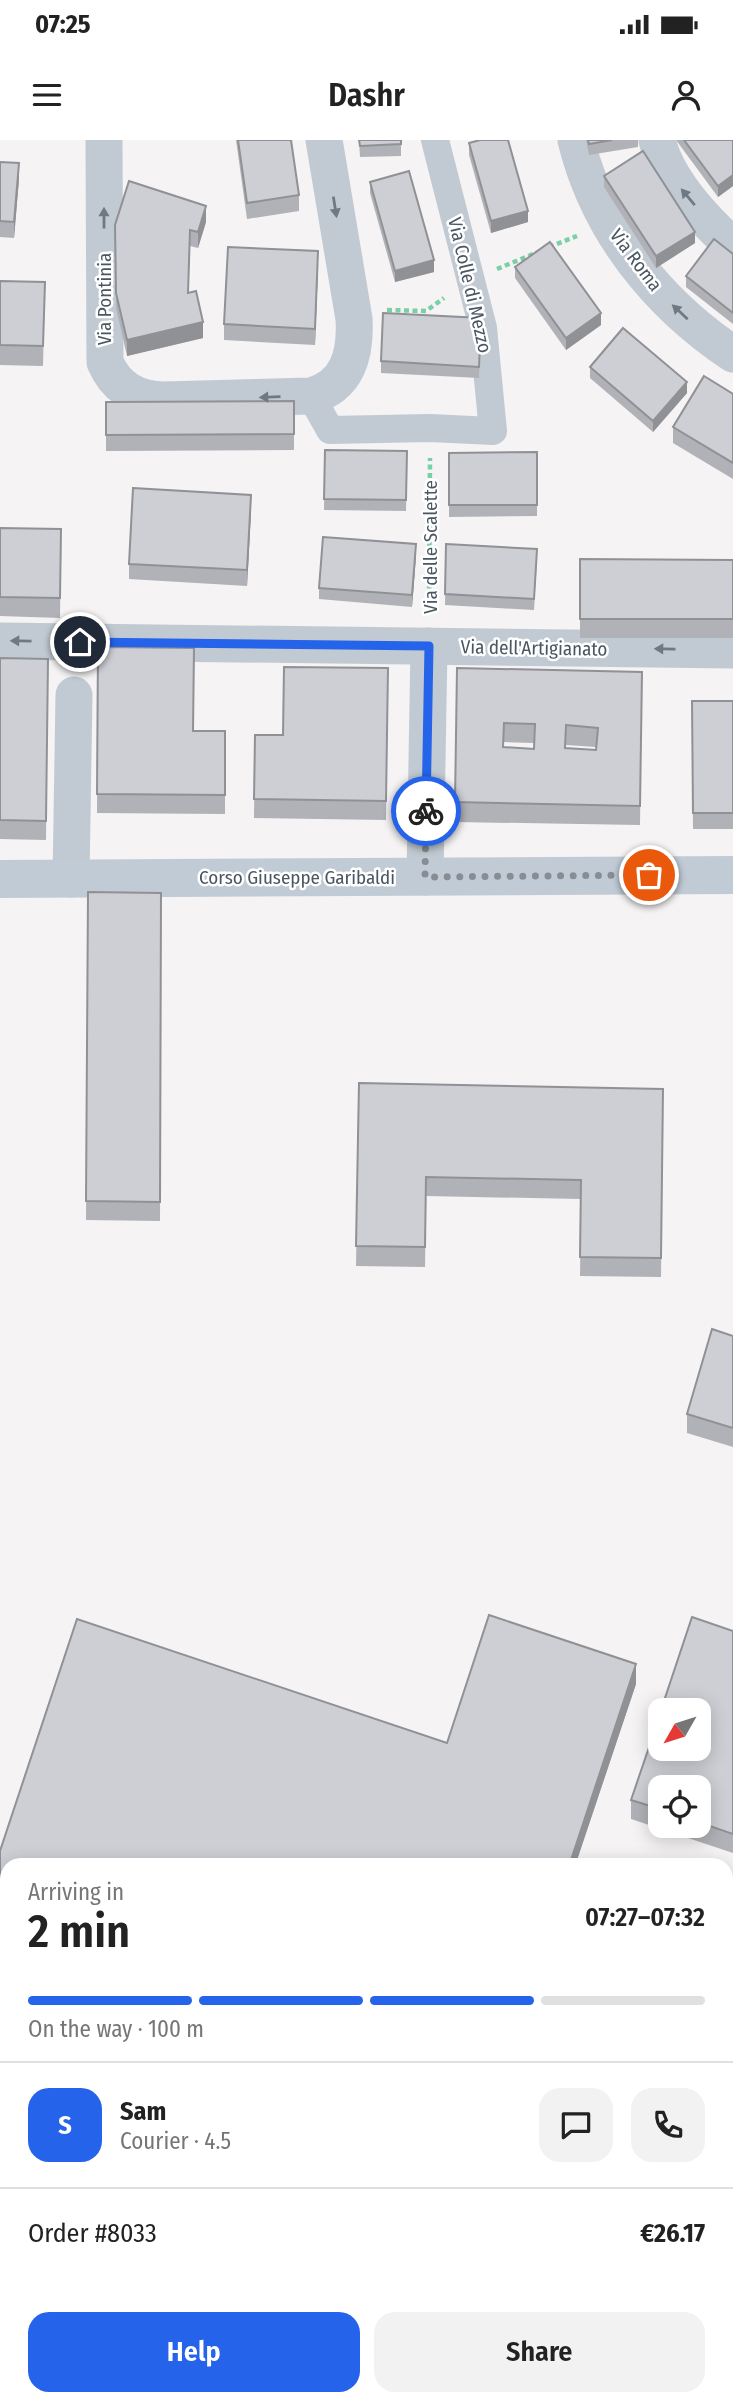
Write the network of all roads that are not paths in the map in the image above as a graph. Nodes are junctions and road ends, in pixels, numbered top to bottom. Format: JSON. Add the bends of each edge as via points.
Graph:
{"nodes":[{"id":1,"x":104,"y":140,"type":"edge"},
{"id":2,"x":324,"y":140,"type":"edge"},
{"id":3,"x":435,"y":140,"type":"edge"},
{"id":4,"x":576,"y":140,"type":"edge"},
{"id":5,"x":657,"y":140,"type":"edge"},
{"id":6,"x":733,"y":246,"type":"edge"},
{"id":7,"x":733,"y":354,"type":"edge"},
{"id":8,"x":310,"y":396,"type":"junction"},
{"id":9,"x":0,"y":641,"type":"edge"},
{"id":10,"x":429,"y":646,"type":"junction"},
{"id":11,"x":733,"y":650,"type":"edge"},
{"id":12,"x":74,"y":695,"type":"dead end"},
{"id":13,"x":733,"y":875,"type":"edge"},
{"id":14,"x":425,"y":877,"type":"junction"},
{"id":15,"x":0,"y":879,"type":"edge"},
{"id":16,"x":71,"y":879,"type":"junction"}],
"edges":[{"from":8,"to":1,"type":"street","name":"Via Pontinia","one_way":true,"via":[[153,400],[131,393],[115,379],[103,354]]},
{"from":2,"to":8,"type":"street","name":"Via Pontinia","one_way":true,"via":[[354,340],[341,379]]},
{"from":3,"to":8,"type":"street","name":"Via Colle di Mezzo","via":[[483,328],[493,431],[330,430]]},
{"from":7,"to":4,"type":"street","name":"Via Roma","one_way":true,"via":[[666,299],[624,248],[596,199]]},
{"from":6,"to":5,"type":"street","one_way":true,"via":[[676,182]]},
{"from":10,"to":9,"type":"street","name":"Via dell'Artigianato","one_way":true},
{"from":11,"to":10,"type":"street","name":"Via dell'Artigianato","one_way":true},
{"from":10,"to":14,"type":"street"},
{"from":12,"to":16,"type":"street"},
{"from":13,"to":14,"type":"main road","name":"Corso Giuseppe Garibaldi"},
{"from":14,"to":16,"type":"main road","name":"Corso Giuseppe Garibaldi"},
{"from":15,"to":16,"type":"main road","name":"Corso Giuseppe Garibaldi"}]}
